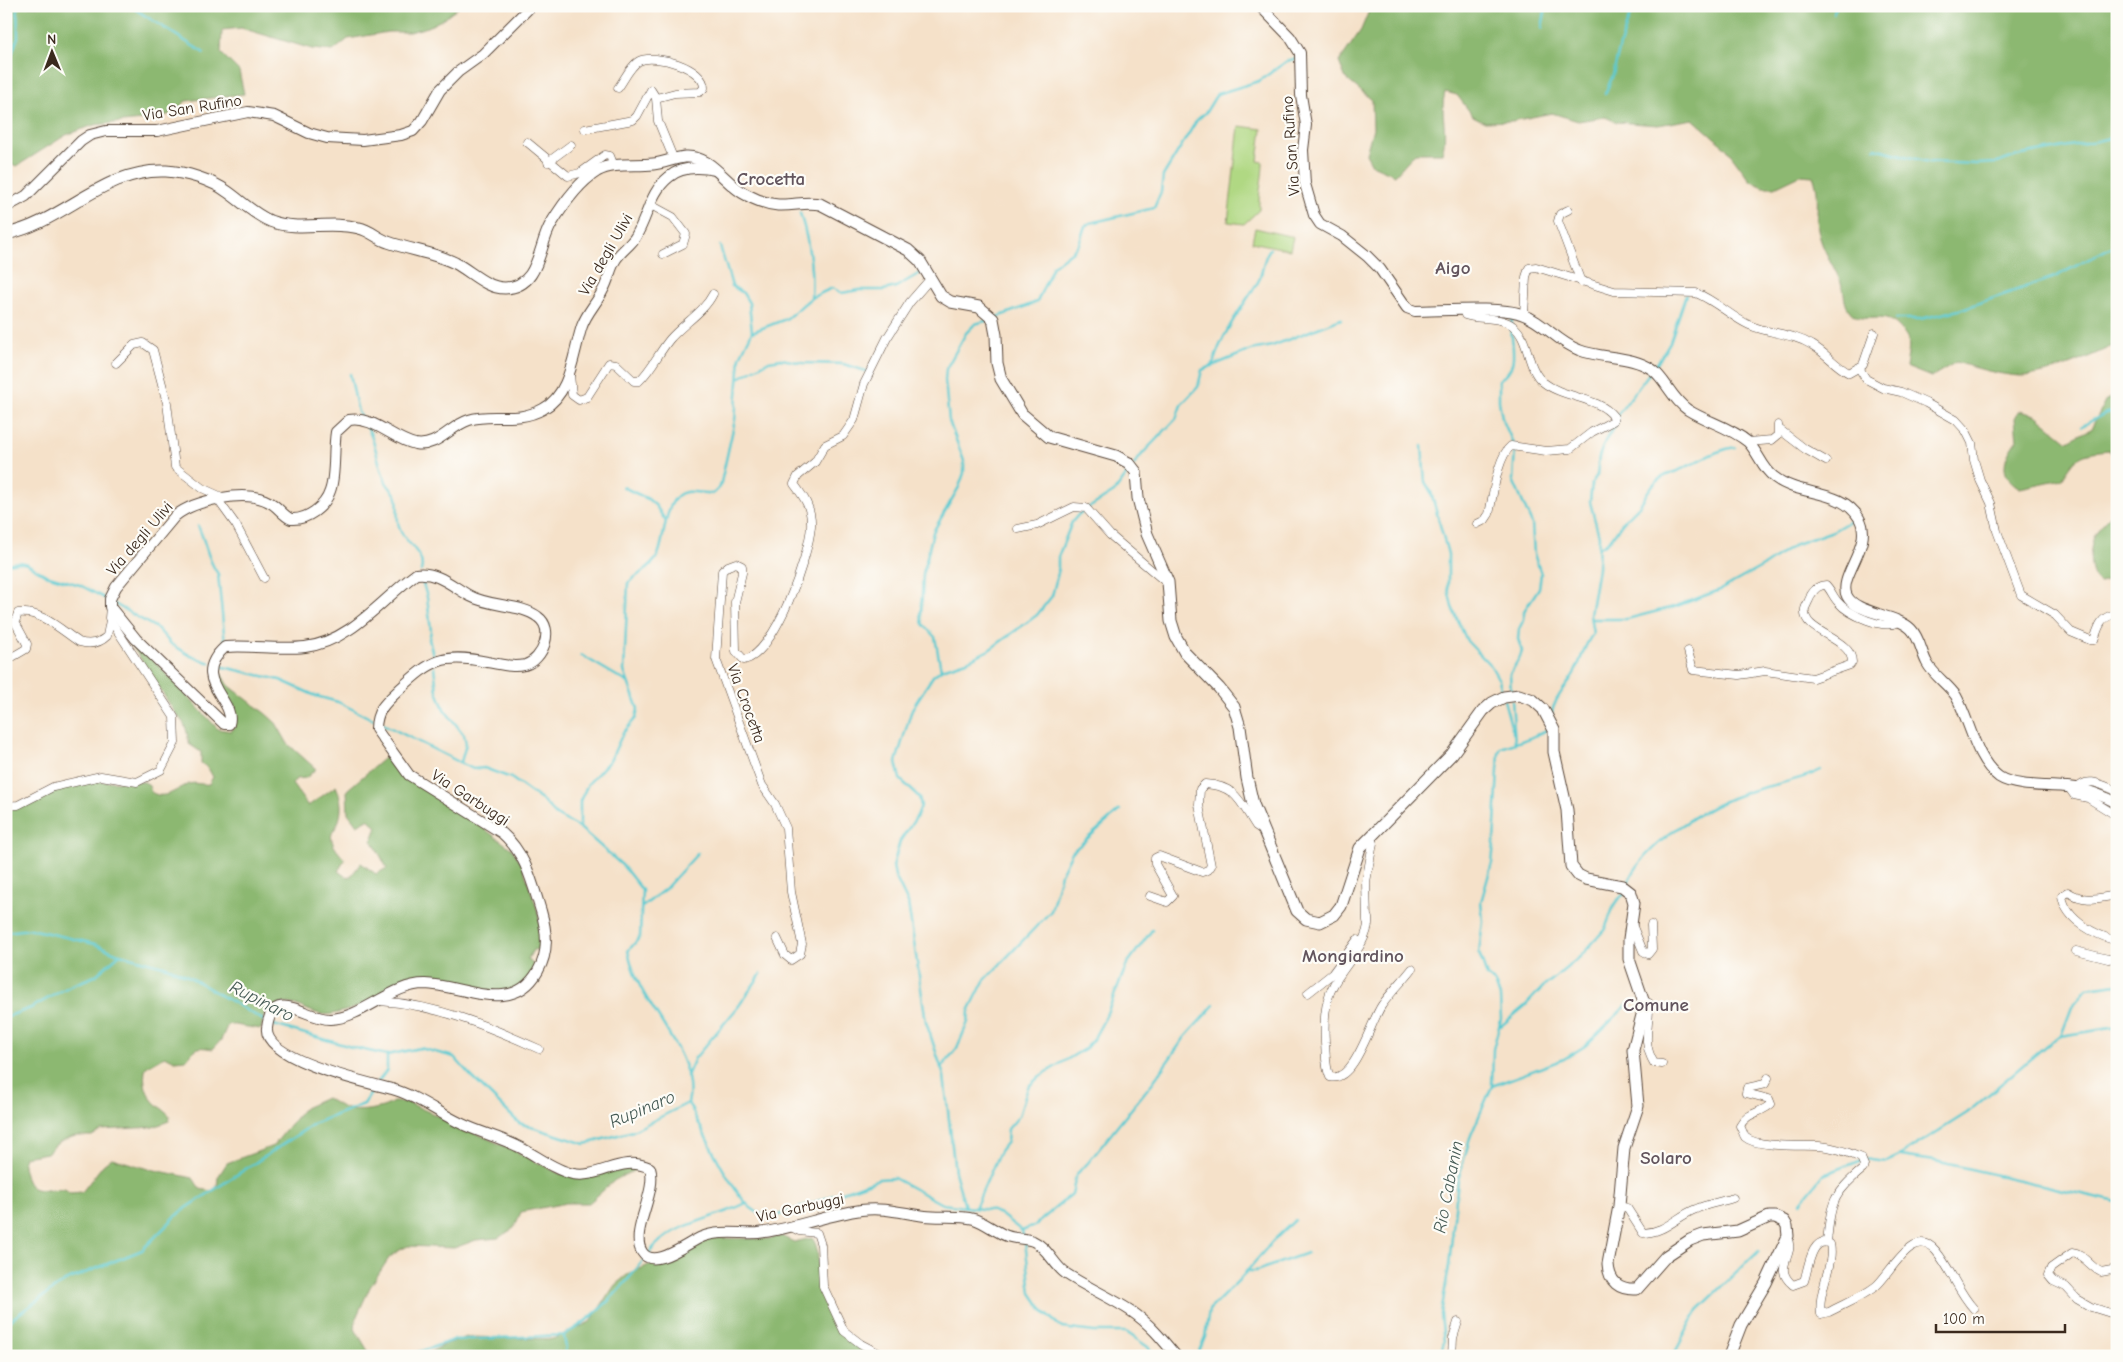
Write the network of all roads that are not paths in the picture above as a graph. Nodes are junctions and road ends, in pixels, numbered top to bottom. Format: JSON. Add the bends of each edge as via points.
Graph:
{"nodes":[{"id":1,"x":530,"y":6,"type":"edge"},
{"id":2,"x":1260,"y":6,"type":"edge"},
{"id":3,"x":618,"y":88,"type":"dead end"},
{"id":4,"x":656,"y":98,"type":"junction"},
{"id":5,"x":586,"y":128,"type":"dead end"},
{"id":6,"x":527,"y":142,"type":"dead end"},
{"id":7,"x":571,"y":145,"type":"dead end"},
{"id":8,"x":674,"y":160,"type":"junction"},
{"id":9,"x":548,"y":162,"type":"junction"},
{"id":10,"x":614,"y":166,"type":"junction"},
{"id":11,"x":716,"y":170,"type":"junction"},
{"id":12,"x":649,"y":204,"type":"junction"},
{"id":13,"x":6,"y":207,"type":"edge"},
{"id":14,"x":1568,"y":210,"type":"dead end"},
{"id":15,"x":6,"y":234,"type":"edge"},
{"id":16,"x":663,"y":254,"type":"dead end"},
{"id":17,"x":931,"y":278,"type":"junction"},
{"id":18,"x":1582,"y":282,"type":"junction"},
{"id":19,"x":713,"y":294,"type":"dead end"},
{"id":20,"x":1464,"y":311,"type":"junction"},
{"id":21,"x":1524,"y":315,"type":"junction"},
{"id":22,"x":1874,"y":333,"type":"dead end"},
{"id":23,"x":116,"y":363,"type":"dead end"},
{"id":24,"x":570,"y":368,"type":"junction"},
{"id":25,"x":1859,"y":368,"type":"dead end"},
{"id":26,"x":1748,"y":442,"type":"junction"},
{"id":27,"x":1826,"y":461,"type":"dead end"},
{"id":28,"x":222,"y":499,"type":"junction"},
{"id":29,"x":1477,"y":524,"type":"dead end"},
{"id":30,"x":1018,"y":529,"type":"dead end"},
{"id":31,"x":264,"y":578,"type":"dead end"},
{"id":32,"x":1168,"y":584,"type":"junction"},
{"id":33,"x":110,"y":613,"type":"junction"},
{"id":34,"x":2117,"y":617,"type":"edge"},
{"id":35,"x":1900,"y":622,"type":"junction"},
{"id":36,"x":1688,"y":651,"type":"dead end"},
{"id":37,"x":6,"y":654,"type":"edge"},
{"id":38,"x":2073,"y":788,"type":"junction"},
{"id":39,"x":2117,"y":791,"type":"edge"},
{"id":40,"x":2117,"y":803,"type":"edge"},
{"id":41,"x":6,"y":806,"type":"edge"},
{"id":42,"x":2117,"y":816,"type":"edge"},
{"id":43,"x":1264,"y":832,"type":"junction"},
{"id":44,"x":1370,"y":837,"type":"junction"},
{"id":45,"x":2117,"y":895,"type":"edge"},
{"id":46,"x":1150,"y":896,"type":"dead end"},
{"id":47,"x":1368,"y":918,"type":"junction"},
{"id":48,"x":1632,"y":922,"type":"junction"},
{"id":49,"x":1651,"y":925,"type":"dead end"},
{"id":50,"x":777,"y":938,"type":"dead end"},
{"id":51,"x":2117,"y":941,"type":"edge"},
{"id":52,"x":2076,"y":951,"type":"dead end"},
{"id":53,"x":2117,"y":958,"type":"edge"},
{"id":54,"x":1412,"y":969,"type":"dead end"},
{"id":55,"x":1308,"y":993,"type":"dead end"},
{"id":56,"x":1643,"y":1000,"type":"junction"},
{"id":57,"x":380,"y":1001,"type":"junction"},
{"id":58,"x":539,"y":1049,"type":"dead end"},
{"id":59,"x":1662,"y":1064,"type":"dead end"},
{"id":60,"x":1768,"y":1078,"type":"dead end"},
{"id":61,"x":1733,"y":1198,"type":"dead end"},
{"id":62,"x":1619,"y":1206,"type":"junction"},
{"id":63,"x":791,"y":1227,"type":"junction"},
{"id":64,"x":1787,"y":1238,"type":"junction"},
{"id":65,"x":1826,"y":1242,"type":"junction"},
{"id":66,"x":2117,"y":1269,"type":"edge"},
{"id":67,"x":1974,"y":1309,"type":"dead end"},
{"id":68,"x":2117,"y":1315,"type":"edge"},
{"id":69,"x":1458,"y":1322,"type":"dead end"},
{"id":70,"x":884,"y":1356,"type":"edge"},
{"id":71,"x":1176,"y":1356,"type":"edge"},
{"id":72,"x":1452,"y":1356,"type":"edge"},
{"id":73,"x":1729,"y":1356,"type":"edge"}],
"edges":[{"from":1,"to":13,"type":"street","name":"Via San Rufino","via":[[483,54],[440,90],[413,131],[401,136],[363,140],[327,138],[274,116],[248,112],[157,130],[106,131],[81,141],[26,196]]},
{"from":2,"to":20,"type":"street","name":"Via San Rufino","via":[[1290,37],[1300,53],[1306,125],[1303,150],[1305,184],[1320,224],[1347,239],[1367,256],[1407,308],[1415,311]]},
{"from":3,"to":4,"type":"street","via":[[633,66],[652,59],[687,68],[704,81],[700,92],[674,93]]},
{"from":4,"to":5,"type":"street","via":[[651,90],[633,120]]},
{"from":4,"to":8,"type":"street","via":[[658,121]]},
{"from":6,"to":9,"type":"street"},
{"from":7,"to":9,"type":"street"},
{"from":8,"to":10,"type":"main road"},
{"from":8,"to":11,"type":"main road","via":[[696,157]]},
{"from":9,"to":10,"type":"street","via":[[568,176],[580,173],[605,155],[610,156]]},
{"from":10,"to":15,"type":"main road","via":[[596,172],[577,190],[550,226],[530,276],[513,287],[493,286],[454,262],[383,240],[361,228],[284,225],[270,221],[215,184],[166,171],[125,176],[37,223]]},
{"from":11,"to":12,"type":"street","name":"Via degli Ulivi","via":[[699,168],[674,173],[665,180]]},
{"from":11,"to":17,"type":"main road","via":[[746,195],[765,202],[820,204],[908,250]]},
{"from":12,"to":16,"type":"street","via":[[673,216],[686,234],[683,244]]},
{"from":12,"to":24,"type":"street","name":"Via degli Ulivi","via":[[636,237],[615,260],[604,290],[588,312]]},
{"from":14,"to":18,"type":"street","via":[[1560,214],[1560,230]]},
{"from":17,"to":32,"type":"main road","via":[[941,296],[952,302],[979,307],[993,319],[1001,379],[1022,414],[1049,437],[1116,456],[1129,463],[1136,472],[1138,498],[1146,528]]},
{"from":17,"to":50,"type":"street","name":"Via Crocetta","via":[[910,302],[887,338],[864,384],[854,420],[843,436],[825,445],[816,462],[798,476],[794,484],[808,501],[811,525],[806,552],[771,638],[752,658],[744,660],[736,651],[735,602],[742,566],[736,563],[722,571],[716,659],[762,785],[786,828],[791,892],[802,944],[800,954],[791,960]]},
{"from":18,"to":21,"type":"street","via":[[1536,267],[1529,268]]},
{"from":18,"to":22,"type":"street","via":[[1614,291],[1696,293],[1738,320],[1813,345],[1849,373],[1863,365]]},
{"from":19,"to":24,"type":"street","via":[[707,305],[670,339],[639,381],[634,381],[616,364],[609,363],[587,396],[579,400],[574,398],[570,389]]},
{"from":20,"to":21,"type":"street"},
{"from":20,"to":29,"type":"street","via":[[1471,317],[1514,326],[1533,370],[1542,382],[1605,407],[1614,417],[1613,421],[1570,449],[1546,451],[1511,446],[1501,463],[1489,514]]},
{"from":21,"to":26,"type":"street","via":[[1564,343],[1580,350],[1643,364],[1655,371],[1684,406]]},
{"from":23,"to":28,"type":"street","via":[[134,345],[143,343],[153,350],[167,403],[175,467]]},
{"from":24,"to":28,"type":"street","name":"Via degli Ulivi","via":[[559,394],[544,409],[519,418],[468,420],[432,444],[415,444],[368,421],[349,420],[336,432],[330,492],[322,505],[306,517],[290,519],[259,497],[242,495]]},
{"from":25,"to":34,"type":"street","via":[[1866,379],[1926,403],[1956,420],[1966,431],[2021,595],[2055,615],[2071,632],[2090,640],[2094,640],[2102,620],[2112,615]]},
{"from":26,"to":27,"type":"street","via":[[1772,440],[1778,435],[1778,427],[1805,450]]},
{"from":26,"to":35,"type":"street","via":[[1774,478],[1838,500],[1857,514],[1864,536],[1846,584],[1846,596],[1852,603]]},
{"from":28,"to":31,"type":"street"},
{"from":28,"to":33,"type":"street","name":"Via degli Ulivi","via":[[185,508],[175,516],[116,587],[110,599]]},
{"from":30,"to":32,"type":"street","via":[[1037,525],[1074,507],[1086,508],[1110,535]]},
{"from":32,"to":43,"type":"main road","via":[[1171,621],[1180,646],[1234,707],[1253,804]]},
{"from":33,"to":37,"type":"street","via":[[107,636],[92,644],[79,642],[30,612],[18,613],[15,622],[28,644],[17,655]]},
{"from":33,"to":41,"type":"street","via":[[174,718],[175,743],[161,770],[137,782],[101,776],[53,787],[18,805]]},
{"from":33,"to":57,"type":"street","name":"Via Garbuggi","via":[[224,724],[229,724],[230,714],[219,696],[212,666],[225,647],[304,648],[320,645],[360,621],[416,574],[437,575],[484,602],[537,615],[544,622],[547,632],[544,646],[527,664],[511,666],[456,658],[438,660],[421,669],[379,710],[376,720],[376,729],[409,775],[515,844],[525,862],[545,925],[547,942],[542,965],[533,980],[506,995],[486,995],[426,984],[400,988]]},
{"from":35,"to":36,"type":"street","via":[[1883,625],[1863,619],[1838,602],[1826,585],[1822,585],[1813,591],[1805,615],[1809,622],[1848,649],[1852,656],[1850,665],[1813,678],[1765,671],[1739,675],[1693,670]]},
{"from":35,"to":38,"type":"street","via":[[1911,629],[1928,666],[1955,695],[1980,753],[1997,774],[2012,781]]},
{"from":38,"to":39,"type":"street","via":[[2088,781]]},
{"from":38,"to":40,"type":"street"},
{"from":38,"to":42,"type":"street","via":[[2074,795],[2088,798]]},
{"from":43,"to":44,"type":"main road","via":[[1298,911],[1306,919],[1320,922],[1334,915],[1341,906],[1354,861]]},
{"from":43,"to":46,"type":"street","via":[[1256,826],[1231,790],[1205,784],[1200,789],[1199,805],[1211,866],[1202,872],[1159,856],[1155,858],[1155,864],[1173,896],[1167,902]]},
{"from":44,"to":47,"type":"street","via":[[1372,849],[1366,882]]},
{"from":44,"to":48,"type":"main road","via":[[1452,754],[1483,711],[1492,703],[1511,696],[1525,696],[1543,709],[1552,723],[1555,762],[1567,810],[1571,866],[1586,879],[1614,883],[1631,893],[1634,903]]},
{"from":45,"to":51,"type":"street","via":[[2090,900],[2068,892],[2062,896],[2065,906],[2089,931]]},
{"from":47,"to":54,"type":"street","via":[[1366,933],[1333,985],[1326,1008],[1326,1059],[1330,1077],[1340,1076],[1351,1066],[1382,1006]]},
{"from":47,"to":55,"type":"street","via":[[1364,930],[1332,974]]},
{"from":48,"to":49,"type":"street","via":[[1643,951],[1648,954],[1652,949]]},
{"from":48,"to":56,"type":"main road","via":[[1629,958]]},
{"from":52,"to":53,"type":"street","via":[[2108,959]]},
{"from":56,"to":59,"type":"street","via":[[1649,1003],[1645,1041],[1654,1063]]},
{"from":56,"to":62,"type":"main road","via":[[1633,1050],[1638,1106],[1624,1148]]},
{"from":57,"to":58,"type":"street","via":[[431,1008],[492,1028]]},
{"from":57,"to":63,"type":"street","name":"Via Garbuggi","via":[[332,1019],[317,1018],[284,1006],[269,1016],[266,1031],[276,1044],[302,1062],[396,1090],[461,1124],[518,1146],[572,1174],[587,1174],[632,1162],[650,1168],[651,1186],[639,1244],[649,1258],[658,1259],[673,1253],[703,1236],[759,1233]]},
{"from":60,"to":65,"type":"street","via":[[1764,1084],[1747,1088],[1749,1095],[1769,1099],[1771,1104],[1743,1120],[1740,1126],[1744,1136],[1763,1142],[1821,1146],[1849,1152],[1861,1158],[1864,1165],[1838,1194],[1830,1214]]},
{"from":61,"to":62,"type":"street","via":[[1695,1209],[1651,1233],[1643,1233],[1627,1208]]},
{"from":62,"to":64,"type":"main road","via":[[1608,1273],[1616,1285],[1627,1290],[1637,1289],[1666,1256],[1703,1235],[1738,1231],[1775,1217],[1787,1226]]},
{"from":63,"to":70,"type":"street","via":[[817,1233],[821,1245],[823,1286],[844,1331]]},
{"from":63,"to":71,"type":"street","name":"Via Garbuggi","via":[[820,1217],[882,1208],[925,1216],[972,1219],[1008,1236],[1034,1242],[1064,1272],[1150,1326]]},
{"from":64,"to":65,"type":"street","via":[[1790,1247],[1783,1266],[1784,1276],[1793,1285],[1804,1282],[1817,1245]]},
{"from":64,"to":73,"type":"main road","via":[[1741,1325]]},
{"from":65,"to":67,"type":"street","via":[[1831,1250],[1820,1314],[1874,1288],[1901,1254],[1910,1247],[1924,1245],[1935,1250],[1964,1299]]},
{"from":66,"to":68,"type":"street","via":[[2101,1272],[2080,1254],[2072,1253],[2048,1272],[2051,1279],[2066,1287],[2077,1299]]},
{"from":69,"to":72,"type":"street"}]}
